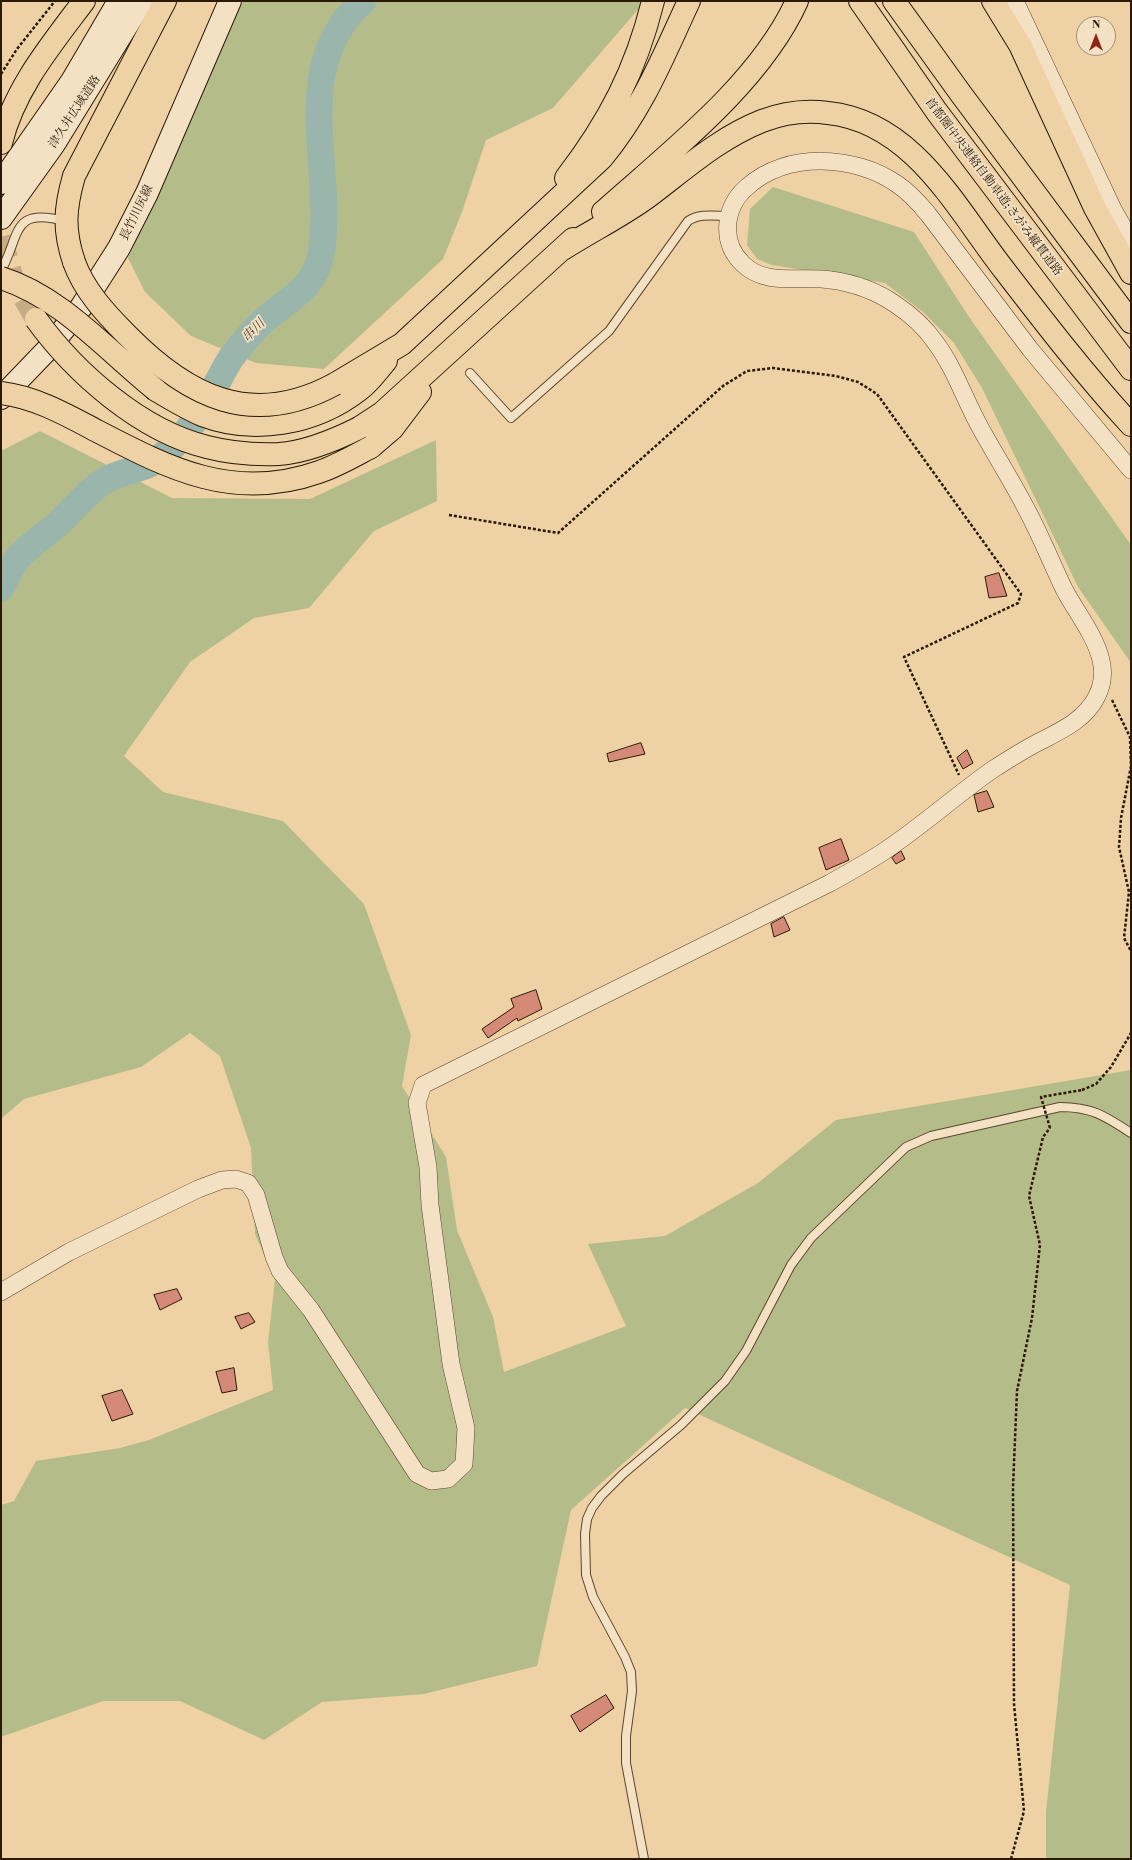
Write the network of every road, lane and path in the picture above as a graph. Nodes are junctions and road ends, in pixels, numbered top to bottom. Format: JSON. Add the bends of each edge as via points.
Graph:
{"nodes":[{"id":1,"x":55,"y":1,"type":"edge"},
{"id":2,"x":84,"y":1,"type":"edge"},
{"id":3,"x":119,"y":1,"type":"edge"},
{"id":4,"x":142,"y":1,"type":"edge"},
{"id":5,"x":165,"y":1,"type":"edge"},
{"id":6,"x":230,"y":1,"type":"edge"},
{"id":7,"x":653,"y":1,"type":"edge"},
{"id":8,"x":797,"y":1,"type":"edge"},
{"id":9,"x":860,"y":1,"type":"edge"},
{"id":10,"x":894,"y":1,"type":"edge"},
{"id":11,"x":993,"y":1,"type":"edge"},
{"id":12,"x":1015,"y":1,"type":"edge"},
{"id":13,"x":686,"y":8,"type":"edge"},
{"id":14,"x":1,"y":74,"type":"edge"},
{"id":15,"x":1,"y":144,"type":"edge"},
{"id":16,"x":1,"y":183,"type":"edge"},
{"id":17,"x":728,"y":216,"type":"junction"},
{"id":18,"x":1,"y":218,"type":"edge"},
{"id":19,"x":66,"y":221,"type":"junction"},
{"id":20,"x":527,"y":228,"type":"junction"},
{"id":21,"x":1131,"y":241,"type":"edge"},
{"id":22,"x":562,"y":249,"type":"junction"},
{"id":23,"x":1,"y":271,"type":"edge"},
{"id":24,"x":1131,"y":273,"type":"edge"},
{"id":25,"x":1,"y":278,"type":"edge"},
{"id":26,"x":36,"y":319,"type":"tunnel mouth"},
{"id":27,"x":1131,"y":322,"type":"edge"},
{"id":28,"x":446,"y":355,"type":"junction"},
{"id":29,"x":1131,"y":369,"type":"edge"},
{"id":30,"x":470,"y":373,"type":"dead end"},
{"id":31,"x":340,"y":392,"type":"junction"},
{"id":32,"x":1,"y":393,"type":"edge"},
{"id":33,"x":1,"y":398,"type":"edge"},
{"id":34,"x":1131,"y":425,"type":"edge"},
{"id":35,"x":1131,"y":470,"type":"edge"},
{"id":36,"x":449,"y":515,"type":"dead end"},
{"id":37,"x":1102,"y":682,"type":"junction"},
{"id":38,"x":966,"y":789,"type":"junction"},
{"id":39,"x":1131,"y":951,"type":"edge"},
{"id":40,"x":1131,"y":1034,"type":"edge"},
{"id":41,"x":1131,"y":1133,"type":"edge"},
{"id":42,"x":1,"y":1292,"type":"edge"},
{"id":43,"x":644,"y":1859,"type":"edge"},
{"id":44,"x":1010,"y":1859,"type":"edge"}],
"edges":[{"from":1,"to":14,"type":"path","via":[[17,49]]},
{"from":2,"to":15,"type":"highway","via":[[31,74],[11,114]]},
{"from":3,"to":16,"type":"main road","name":"津久井広域道路","via":[[72,81]]},
{"from":4,"to":18,"type":"main road","name":"津久井広域道路","via":[[54,144]]},
{"from":5,"to":19,"type":"highway","via":[[80,163],[70,189]]},
{"from":6,"to":33,"type":"main road","name":"長竹川尻線","via":[[146,198],[116,252],[82,306],[48,349]]},
{"from":7,"to":20,"type":"highway","via":[[639,51],[625,85],[588,149]]},
{"from":8,"to":22,"type":"highway","via":[[772,43],[731,95]]},
{"from":9,"to":29,"type":"highway","name":"首都圏中央連絡自動車道;さがみ縦貫道路","via":[[937,112]]},
{"from":10,"to":27,"type":"highway","via":[[960,94]]},
{"from":11,"to":24,"type":"highway","via":[[1020,45],[1095,208]]},
{"from":12,"to":21,"type":"street","via":[[1114,211]]},
{"from":13,"to":20,"type":"highway","via":[[654,79],[618,139],[602,158]]},
{"from":17,"to":30,"type":"lane","via":[[704,215],[688,221],[609,331],[511,418]]},
{"from":17,"to":35,"type":"street","via":[[734,202],[748,186],[774,170],[800,163],[845,163],[867,168],[896,183],[928,214],[1030,349]]},
{"from":17,"to":37,"type":"street","via":[[727,231],[730,243],[738,258],[753,272],[764,277],[828,279],[859,286],[892,302],[934,339],[981,430],[1031,518],[1064,588],[1097,649],[1103,670]]},
{"from":19,"to":23,"type":"lane","via":[[45,216],[27,219],[19,227]]},
{"from":19,"to":31,"type":"highway","bridge":true,"via":[[68,244],[77,271],[91,294],[116,324],[150,356],[196,389],[245,405],[272,405]]},
{"from":20,"to":31,"type":"highway","via":[[402,344]]},
{"from":22,"to":28,"type":"highway"},
{"from":22,"to":34,"type":"highway","via":[[648,197],[712,148],[746,128],[769,119],[800,112],[850,117],[876,127],[890,136],[929,171],[1039,315]]},
{"from":25,"to":31,"type":"highway","bridge":true,"via":[[32,290],[54,304],[156,390],[202,414],[231,423],[284,424],[311,416]]},
{"from":26,"to":28,"type":"highway","bridge":true,"via":[[71,360],[111,396],[144,419],[175,436],[206,447],[243,454],[280,454],[327,443],[359,428],[382,413]]},
{"from":28,"to":32,"type":"highway","bridge":true,"via":[[392,429],[371,447],[331,467],[302,477],[263,484],[226,482],[188,474],[59,412]]},
{"from":36,"to":38,"type":"path","via":[[558,533],[722,386],[747,371],[773,368],[836,376],[858,382],[877,394],[1021,594],[1018,603],[904,658]]},
{"from":37,"to":38,"type":"street","via":[[1097,697],[1081,718],[994,769]]},
{"from":37,"to":39,"type":"path","via":[[1130,737],[1131,766],[1121,818],[1119,847],[1130,892],[1124,938]]},
{"from":38,"to":42,"type":"street","via":[[885,851],[830,883],[423,1085],[417,1103],[428,1167],[430,1206],[451,1364],[466,1428],[464,1464],[448,1479],[431,1481],[417,1474],[311,1310],[280,1271],[256,1195],[248,1183],[236,1179],[222,1180],[198,1189],[69,1252]]},
{"from":40,"to":44,"type":"path","bridge":true,"via":[[1096,1084],[1082,1090],[1041,1098],[1050,1128],[1043,1137],[1029,1196],[1040,1245],[1032,1318],[1017,1391],[1013,1487],[1014,1704],[1024,1811]]},
{"from":41,"to":43,"type":"lane","via":[[1102,1114],[1078,1107],[1060,1107],[931,1136],[906,1147],[811,1238],[791,1265],[746,1351],[725,1381],[681,1425],[623,1474],[592,1508],[584,1534],[586,1575],[593,1597],[631,1672],[632,1691],[626,1736],[626,1763]]}]}
